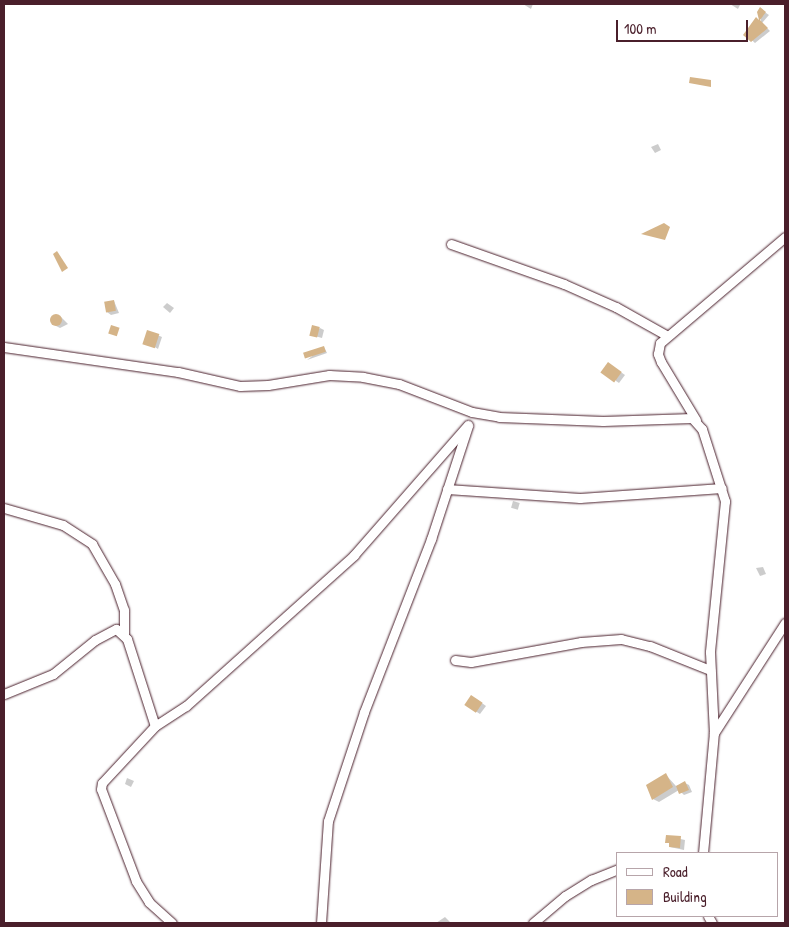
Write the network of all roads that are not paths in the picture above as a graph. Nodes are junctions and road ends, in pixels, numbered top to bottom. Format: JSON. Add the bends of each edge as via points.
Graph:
{"nodes":[{"id":1,"x":785,"y":236,"type":"edge"},
{"id":2,"x":451,"y":244,"type":"dead end"},
{"id":3,"x":666,"y":335,"type":"junction"},
{"id":4,"x":4,"y":347,"type":"edge"},
{"id":5,"x":472,"y":412,"type":"junction"},
{"id":6,"x":696,"y":420,"type":"junction"},
{"id":7,"x":468,"y":425,"type":"junction"},
{"id":8,"x":722,"y":488,"type":"junction"},
{"id":9,"x":447,"y":489,"type":"junction"},
{"id":10,"x":4,"y":508,"type":"edge"},
{"id":11,"x":785,"y":623,"type":"edge"},
{"id":12,"x":124,"y":634,"type":"junction"},
{"id":13,"x":455,"y":660,"type":"dead end"},
{"id":14,"x":710,"y":670,"type":"junction"},
{"id":15,"x":4,"y":694,"type":"edge"},
{"id":16,"x":155,"y":726,"type":"junction"},
{"id":17,"x":714,"y":733,"type":"junction"},
{"id":18,"x":703,"y":852,"type":"edge"},
{"id":19,"x":616,"y":870,"type":"edge"},
{"id":20,"x":172,"y":923,"type":"edge"},
{"id":21,"x":321,"y":923,"type":"edge"},
{"id":22,"x":533,"y":923,"type":"edge"}],
"edges":[{"from":1,"to":3,"type":"street"},
{"from":2,"to":3,"type":"street","via":[[616,306]]},
{"from":3,"to":6,"type":"street","via":[[658,354]]},
{"from":4,"to":5,"type":"street","via":[[178,372],[240,386],[268,385],[330,374],[363,377],[399,384]]},
{"from":5,"to":6,"type":"street","via":[[547,420],[687,416]]},
{"from":5,"to":7,"type":"street"},
{"from":6,"to":8,"type":"street"},
{"from":7,"to":9,"type":"street"},
{"from":7,"to":16,"type":"street","via":[[354,555],[186,706]]},
{"from":8,"to":9,"type":"street","via":[[580,498]]},
{"from":8,"to":14,"type":"street","via":[[726,510],[714,595]]},
{"from":9,"to":21,"type":"street","via":[[418,576],[364,712],[328,821]]},
{"from":10,"to":12,"type":"street","via":[[63,525],[92,544],[116,584],[124,610]]},
{"from":11,"to":17,"type":"street"},
{"from":12,"to":15,"type":"street","via":[[111,630],[53,674]]},
{"from":12,"to":16,"type":"street"},
{"from":13,"to":14,"type":"street","via":[[471,662],[581,642],[621,639],[650,646]]},
{"from":14,"to":17,"type":"street"},
{"from":16,"to":20,"type":"street","via":[[102,783],[101,789],[142,892]]},
{"from":17,"to":18,"type":"street"},
{"from":19,"to":22,"type":"street","via":[[585,884]]}]}
